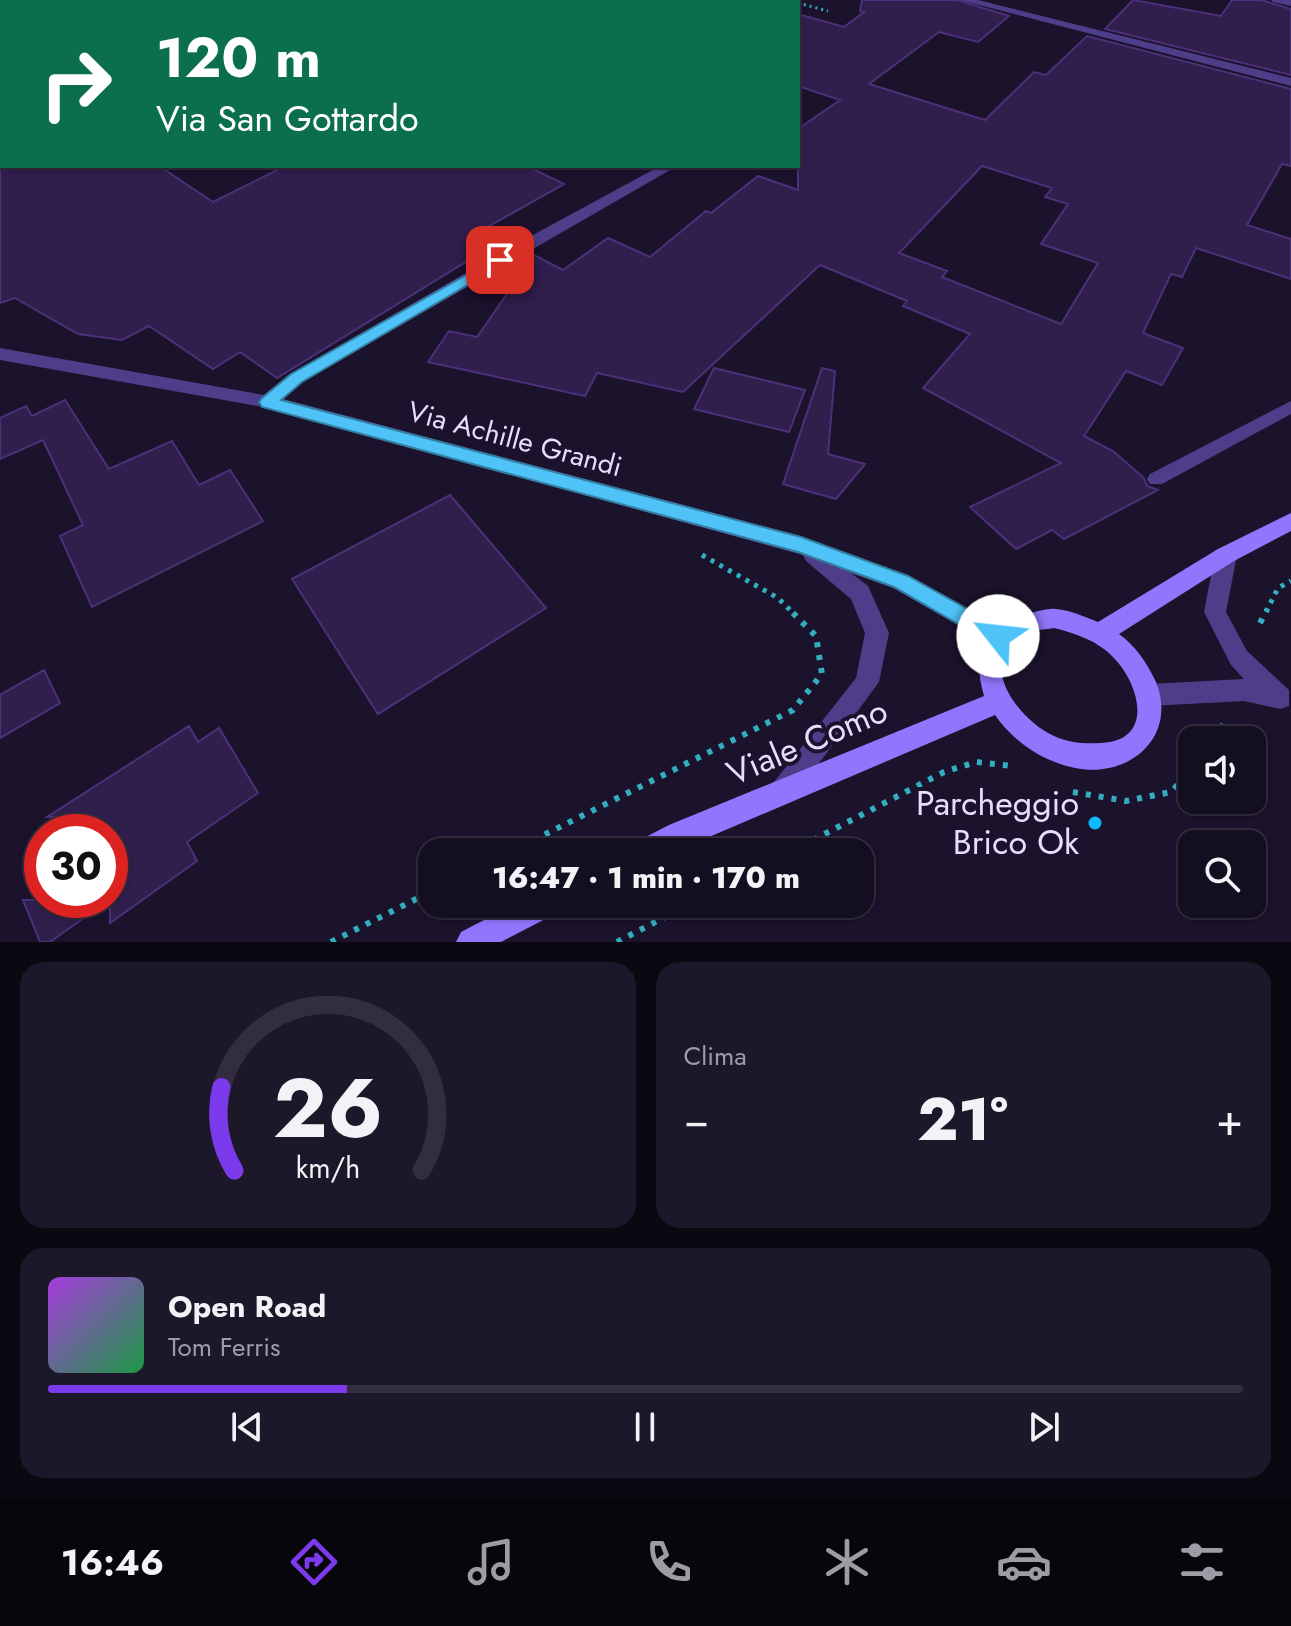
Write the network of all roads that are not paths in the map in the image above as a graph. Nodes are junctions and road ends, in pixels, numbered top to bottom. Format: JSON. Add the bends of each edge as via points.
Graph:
{"nodes":[{"id":1,"x":965,"y":0,"type":"edge"},
{"id":2,"x":1276,"y":0,"type":"edge"},
{"id":3,"x":1291,"y":3,"type":"edge"},
{"id":4,"x":1291,"y":82,"type":"edge"},
{"id":5,"x":666,"y":168,"type":"edge"},
{"id":6,"x":0,"y":354,"type":"edge"},
{"id":7,"x":268,"y":402,"type":"junction"},
{"id":8,"x":1291,"y":407,"type":"edge"},
{"id":9,"x":1156,"y":479,"type":"dead end"},
{"id":10,"x":1291,"y":521,"type":"edge"},
{"id":11,"x":801,"y":545,"type":"junction"},
{"id":12,"x":1226,"y":555,"type":"junction"},
{"id":13,"x":1099,"y":634,"type":"junction"},
{"id":14,"x":998,"y":636,"type":"junction"},
{"id":15,"x":1149,"y":695,"type":"junction"},
{"id":16,"x":1285,"y":699,"type":"edge"},
{"id":17,"x":997,"y":702,"type":"junction"},
{"id":18,"x":783,"y":791,"type":"junction"},
{"id":19,"x":677,"y":838,"type":"edge"},
{"id":20,"x":518,"y":918,"type":"edge"},
{"id":21,"x":471,"y":942,"type":"edge"}],
"edges":[{"from":1,"to":4,"type":"street"},
{"from":2,"to":3,"type":"lane"},
{"from":5,"to":7,"type":"street","via":[[296,378]]},
{"from":6,"to":7,"type":"street","name":"Via Achille Grandi"},
{"from":7,"to":11,"type":"street","name":"Via Achille Grandi"},
{"from":8,"to":9,"type":"lane"},
{"from":10,"to":12,"type":"main road"},
{"from":11,"to":14,"type":"street","name":"Via Achille Grandi","via":[[901,582]]},
{"from":11,"to":18,"type":"street","via":[[860,593],[877,633],[867,682]]},
{"from":12,"to":13,"type":"main road"},
{"from":12,"to":16,"type":"street","via":[[1215,612],[1239,658]]},
{"from":13,"to":14,"type":"main road","via":[[1054,618],[1013,625]]},
{"from":13,"to":15,"type":"main road","via":[[1121,649]]},
{"from":14,"to":17,"type":"main road","via":[[987,668]]},
{"from":15,"to":16,"type":"street","via":[[1244,690]]},
{"from":15,"to":17,"type":"main road","via":[[1151,718],[1141,739],[1123,753],[1098,759],[1069,756],[1040,744]]},
{"from":17,"to":18,"type":"main road","name":"Viale Como"},
{"from":18,"to":19,"type":"main road","name":"Viale Como"},
{"from":20,"to":21,"type":"main road"}]}
